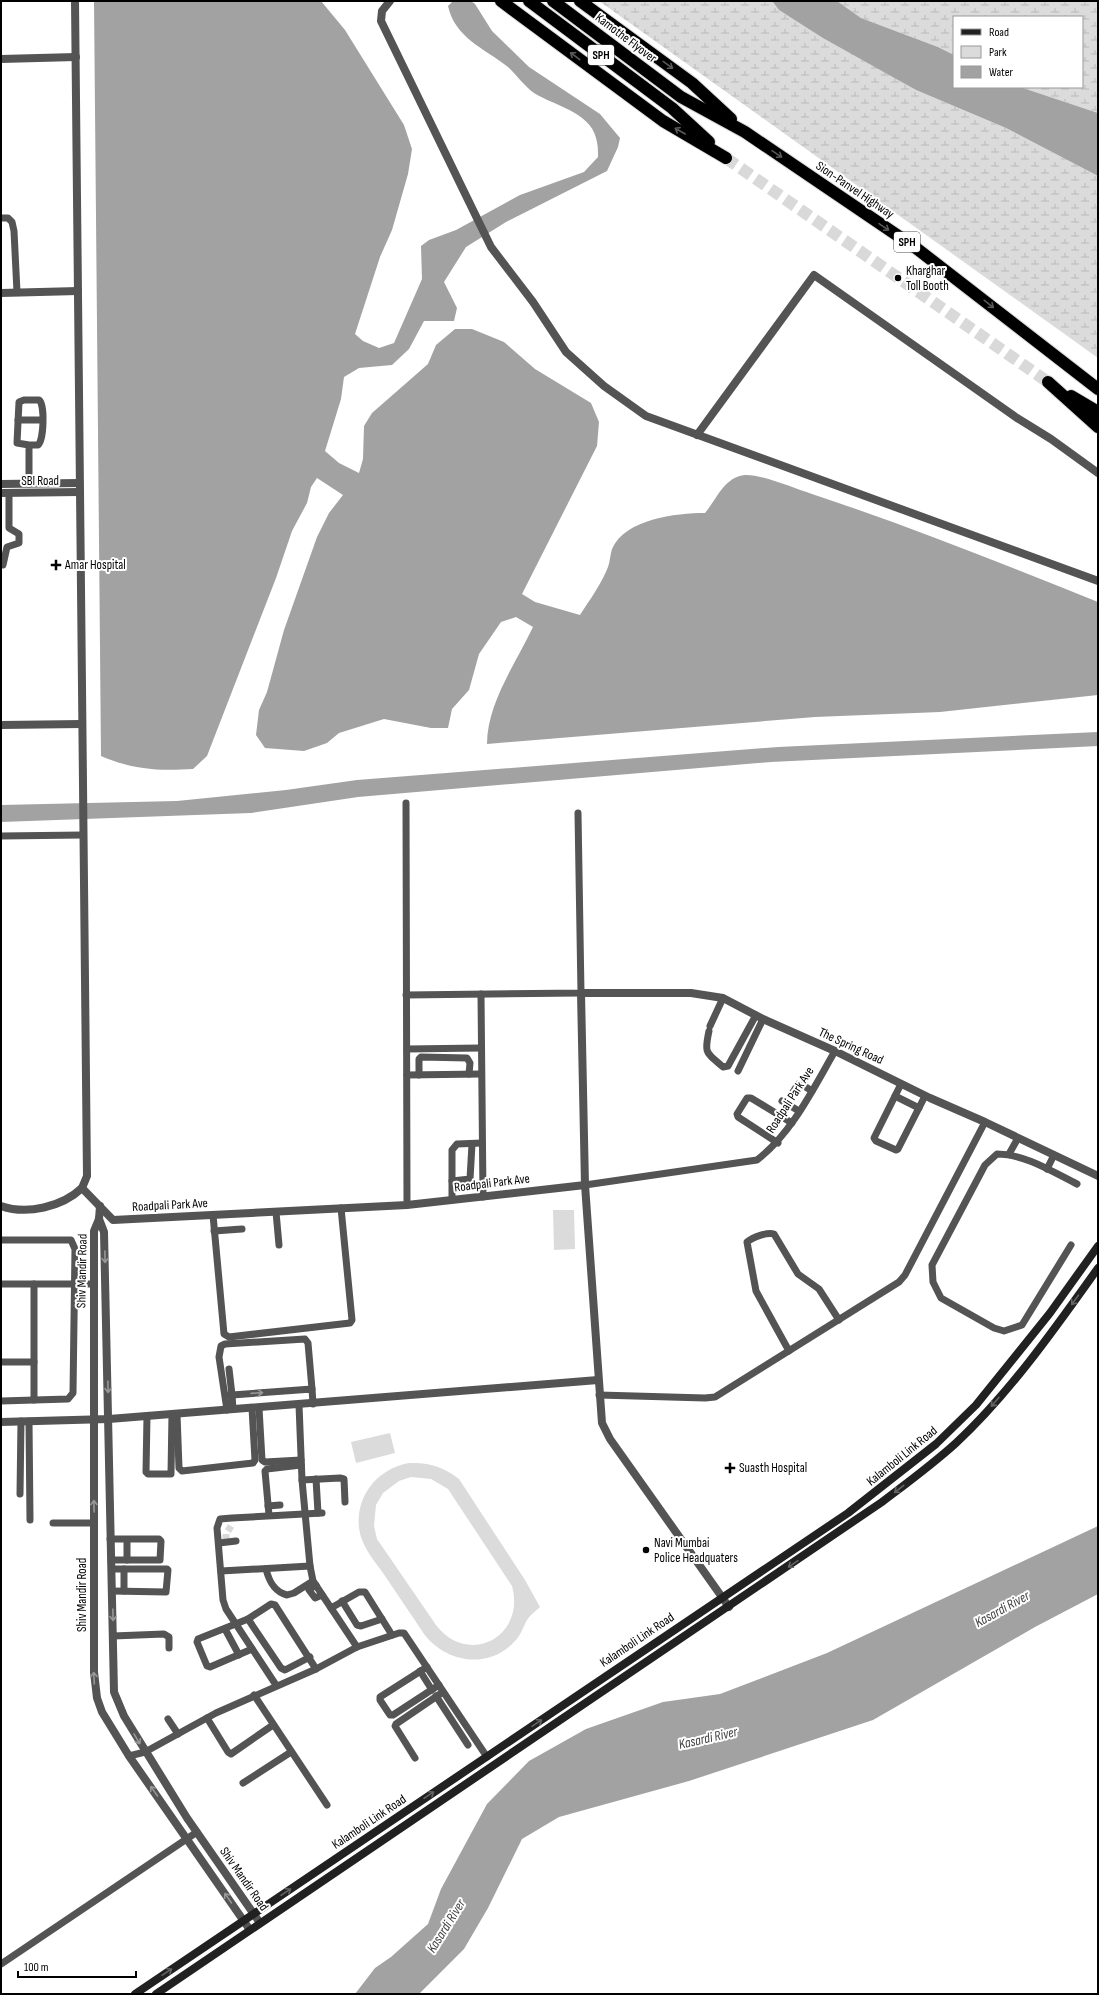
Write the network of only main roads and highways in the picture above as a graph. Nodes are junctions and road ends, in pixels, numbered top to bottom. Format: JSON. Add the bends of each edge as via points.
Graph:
{"nodes":[{"id":1,"x":529,"y":1,"type":"edge"},
{"id":2,"x":553,"y":1,"type":"edge"},
{"id":3,"x":580,"y":1,"type":"edge"},
{"id":4,"x":504,"y":3,"type":"edge"},
{"id":5,"x":681,"y":97,"type":"joint"},
{"id":6,"x":745,"y":132,"type":"junction"},
{"id":7,"x":1063,"y":361,"type":"junction"},
{"id":8,"x":1098,"y":379,"type":"edge"},
{"id":9,"x":1098,"y":389,"type":"edge"},
{"id":10,"x":1098,"y":412,"type":"edge"},
{"id":11,"x":1098,"y":427,"type":"edge"},
{"id":12,"x":1098,"y":1246,"type":"edge"},
{"id":13,"x":1098,"y":1268,"type":"edge"},
{"id":14,"x":135,"y":1994,"type":"edge"},
{"id":15,"x":156,"y":1994,"type":"edge"}],
"edges":[{"from":1,"to":4,"type":"highway","number":"SPH","one_way":true,"via":[[672,108],[726,158],[663,121]]},
{"from":2,"to":5,"type":"highway","name":"Kamothe Flyover","number":"SPH"},
{"from":3,"to":6,"type":"highway","one_way":true,"via":[[692,83]]},
{"from":5,"to":6,"type":"highway","name":"Sion-Panvel Highway","number":"SPH"},
{"from":6,"to":7,"type":"highway","name":"Sion-Panvel Highway","number":"SPH","one_way":true,"via":[[916,248]]},
{"from":7,"to":8,"type":"highway"},
{"from":7,"to":9,"type":"highway","number":"SPH"},
{"from":10,"to":11,"type":"highway","via":[[1048,382]]},
{"from":14,"to":12,"type":"main road","name":"Kalamboli Link Road","one_way":true,"via":[[848,1513],[948,1434],[1000,1378]]},
{"from":13,"to":15,"type":"main road","name":"Kalamboli Link Road","one_way":true,"via":[[1004,1391],[956,1442],[855,1522]]}]}
